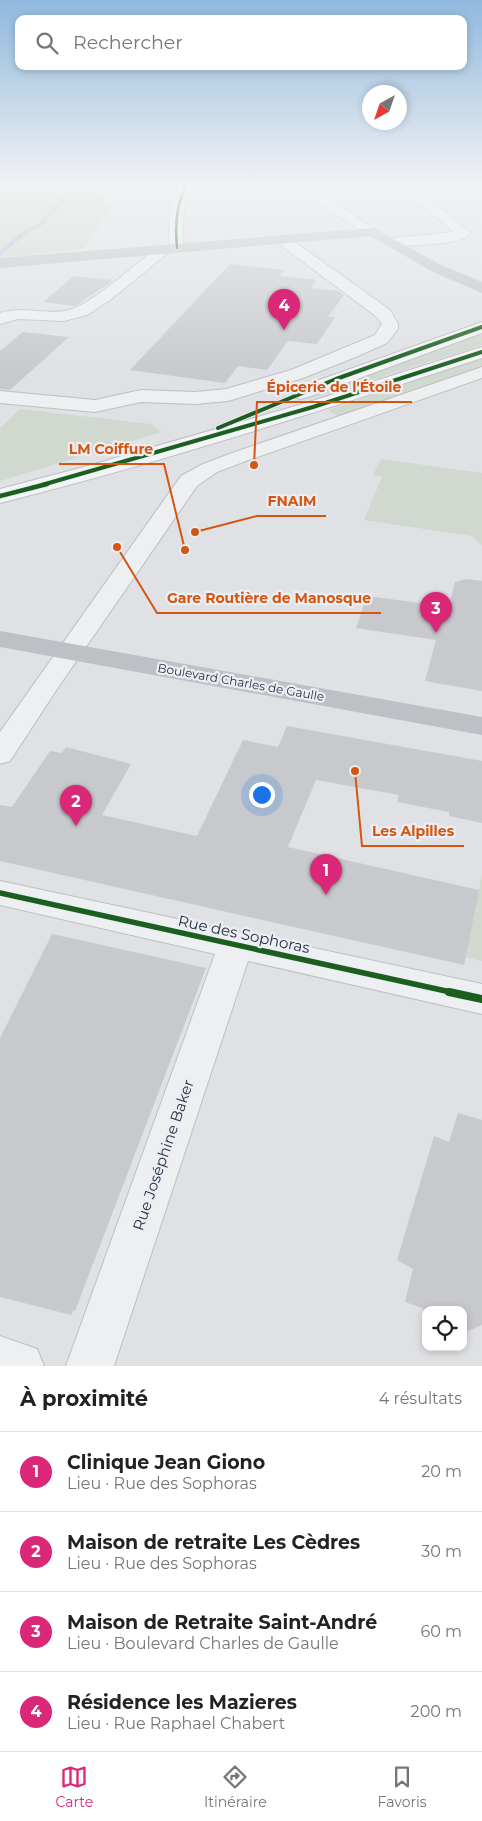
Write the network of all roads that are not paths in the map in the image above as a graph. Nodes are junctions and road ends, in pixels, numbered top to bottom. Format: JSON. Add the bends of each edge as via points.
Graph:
{"nodes":[{"id":1,"x":186,"y":248,"type":"edge"},
{"id":2,"x":294,"y":248,"type":"edge"},
{"id":3,"x":402,"y":248,"type":"edge"},
{"id":4,"x":170,"y":249,"type":"junction"},
{"id":5,"x":7,"y":263,"type":"edge"},
{"id":6,"x":436,"y":268,"type":"junction"},
{"id":7,"x":482,"y":286,"type":"edge"},
{"id":8,"x":482,"y":298,"type":"edge"},
{"id":9,"x":0,"y":319,"type":"edge"},
{"id":10,"x":478,"y":327,"type":"edge"},
{"id":11,"x":482,"y":352,"type":"edge"},
{"id":12,"x":481,"y":373,"type":"edge"},
{"id":13,"x":0,"y":397,"type":"edge"},
{"id":14,"x":163,"y":451,"type":"junction"},
{"id":15,"x":0,"y":496,"type":"edge"},
{"id":16,"x":0,"y":639,"type":"edge"},
{"id":17,"x":71,"y":651,"type":"junction"},
{"id":18,"x":482,"y":726,"type":"edge"},
{"id":19,"x":0,"y":754,"type":"edge"},
{"id":20,"x":0,"y":893,"type":"edge"},
{"id":21,"x":236,"y":944,"type":"junction"},
{"id":22,"x":482,"y":999,"type":"edge"},
{"id":23,"x":0,"y":1360,"type":"edge"},
{"id":24,"x":20,"y":1366,"type":"edge"},
{"id":25,"x":90,"y":1366,"type":"edge"}],
"edges":[{"from":1,"to":4,"type":"street"},
{"from":2,"to":13,"type":"street","via":[[384,314],[390,324],[386,334],[297,374],[223,396],[141,396],[95,406]]},
{"from":3,"to":6,"type":"street"},
{"from":4,"to":5,"type":"street"},
{"from":4,"to":9,"type":"street","via":[[82,312],[64,316],[18,314]]},
{"from":6,"to":7,"type":"street"},
{"from":6,"to":8,"type":"street"},
{"from":10,"to":14,"type":"main road","via":[[320,386]]},
{"from":11,"to":14,"type":"main road"},
{"from":12,"to":17,"type":"street","via":[[210,468],[189,480]]},
{"from":14,"to":15,"type":"main road"},
{"from":16,"to":17,"type":"street","name":"Boulevard Charles de Gaulle"},
{"from":17,"to":18,"type":"street","name":"Boulevard Charles de Gaulle"},
{"from":17,"to":19,"type":"street"},
{"from":20,"to":21,"type":"street","name":"Rue des Sophoras"},
{"from":21,"to":22,"type":"street","name":"Rue des Sophoras"},
{"from":21,"to":25,"type":"street","name":"Rue Joséphine Baker"},
{"from":23,"to":24,"type":"street"}]}
